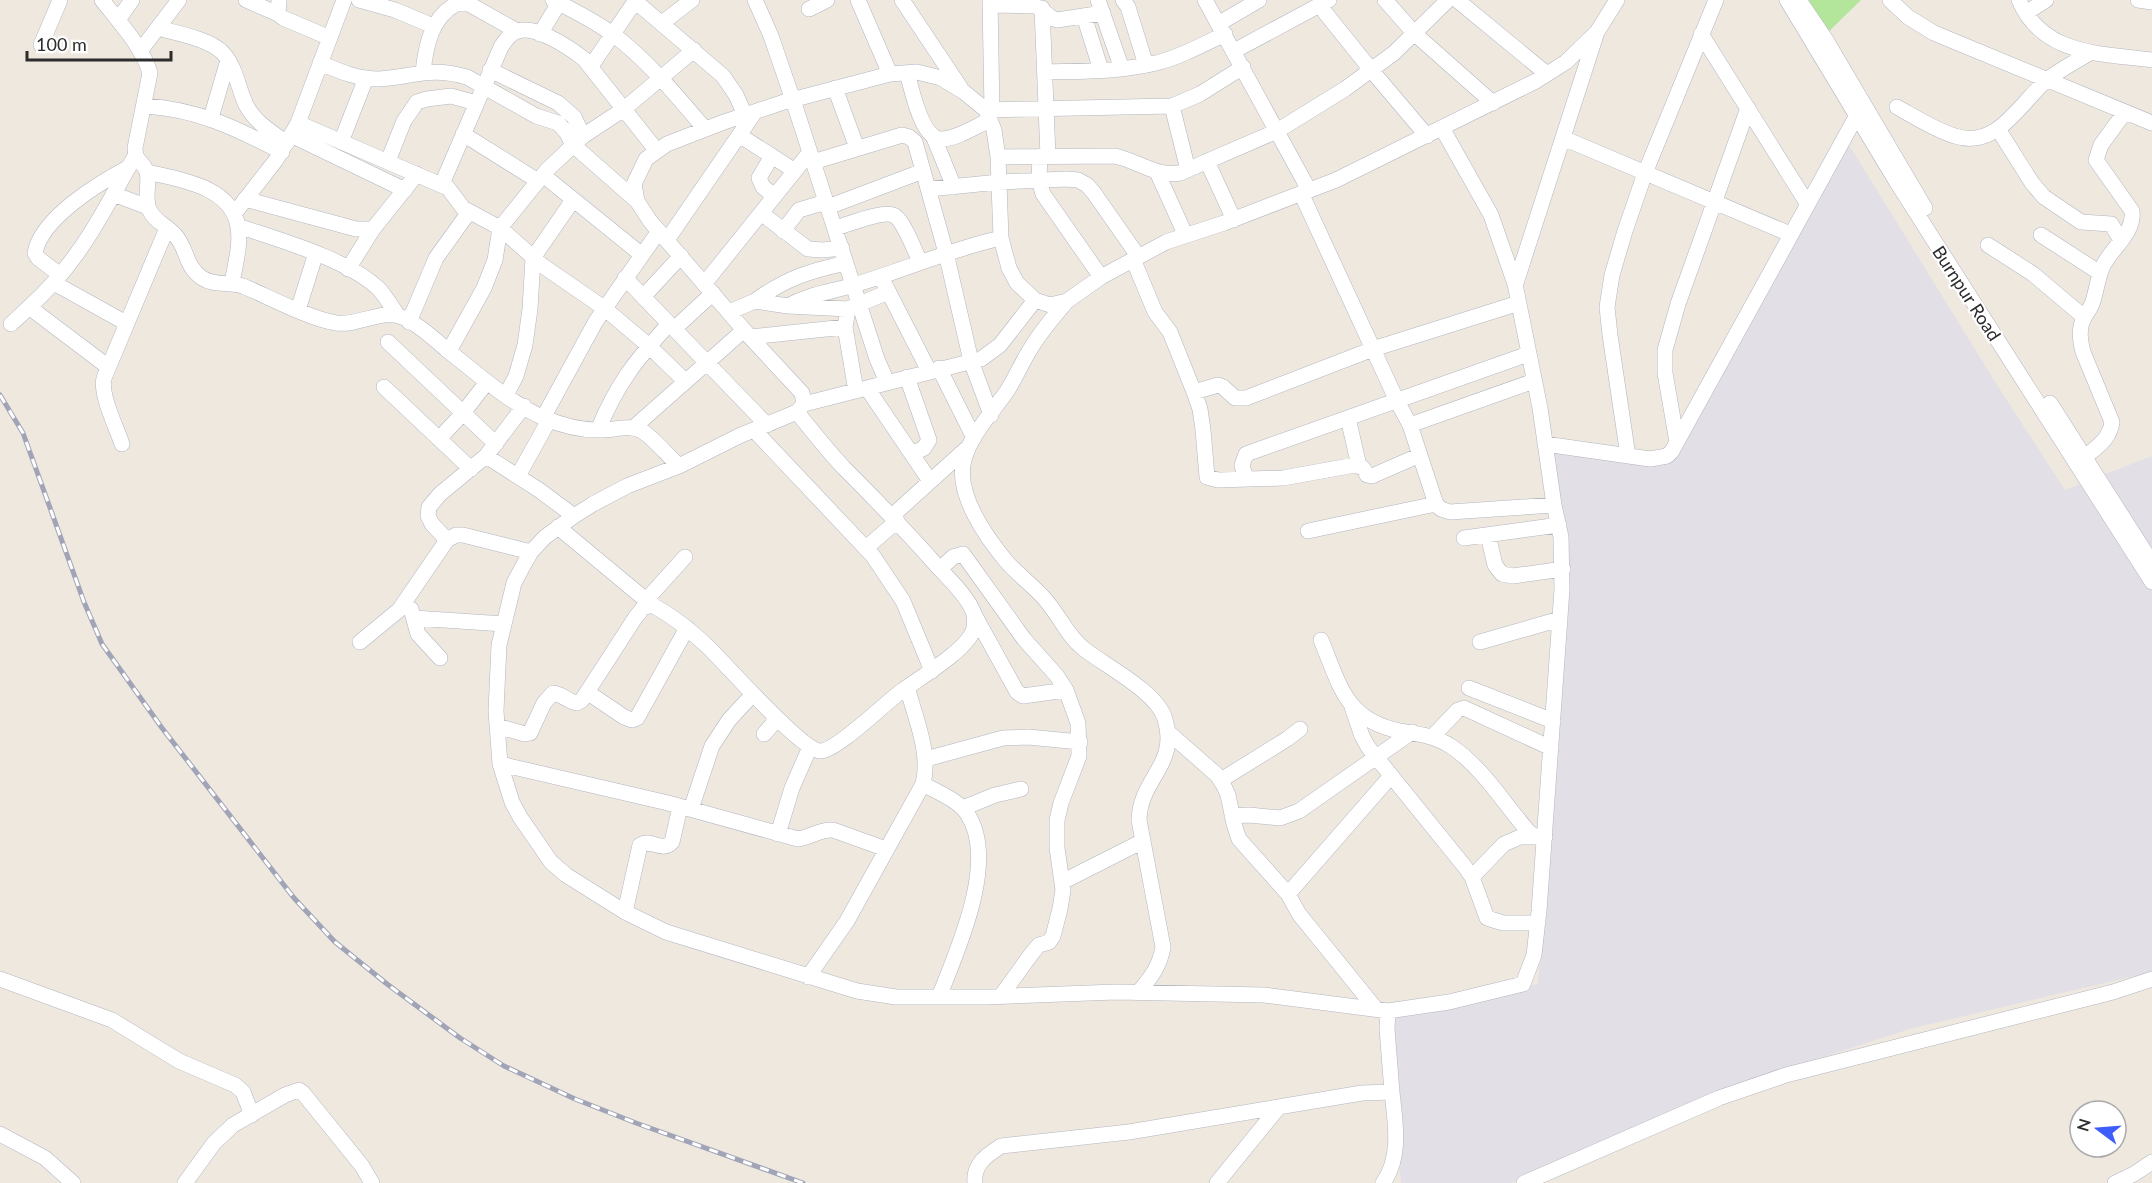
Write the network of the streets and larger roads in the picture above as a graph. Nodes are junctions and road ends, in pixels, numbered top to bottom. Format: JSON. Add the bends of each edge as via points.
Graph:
{"nodes":[{"id":1,"x":60,"y":0,"type":"edge"},
{"id":2,"x":102,"y":0,"type":"edge"},
{"id":3,"x":132,"y":0,"type":"edge"},
{"id":4,"x":179,"y":0,"type":"edge"},
{"id":5,"x":246,"y":0,"type":"edge"},
{"id":6,"x":344,"y":0,"type":"edge"},
{"id":7,"x":359,"y":0,"type":"edge"},
{"id":8,"x":692,"y":0,"type":"edge"},
{"id":9,"x":755,"y":0,"type":"edge"},
{"id":10,"x":826,"y":0,"type":"edge"},
{"id":11,"x":858,"y":0,"type":"edge"},
{"id":12,"x":902,"y":0,"type":"edge"},
{"id":13,"x":1123,"y":0,"type":"edge"},
{"id":14,"x":1205,"y":0,"type":"edge"},
{"id":15,"x":1259,"y":0,"type":"edge"},
{"id":16,"x":1385,"y":0,"type":"edge"},
{"id":17,"x":1448,"y":0,"type":"edge"},
{"id":18,"x":1457,"y":0,"type":"edge"},
{"id":19,"x":1617,"y":0,"type":"edge"},
{"id":20,"x":1716,"y":0,"type":"edge"},
{"id":21,"x":1787,"y":0,"type":"edge"},
{"id":22,"x":1799,"y":0,"type":"edge"},
{"id":23,"x":1890,"y":0,"type":"edge"},
{"id":24,"x":2046,"y":0,"type":"edge"},
{"id":25,"x":2138,"y":0,"type":"edge"},
{"id":26,"x":636,"y":1,"type":"edge"},
{"id":27,"x":556,"y":2,"type":"edge"},
{"id":28,"x":2152,"y":2,"type":"edge"},
{"id":29,"x":990,"y":3,"type":"edge"},
{"id":30,"x":1324,"y":3,"type":"edge"},
{"id":31,"x":1100,"y":6,"type":"edge"},
{"id":32,"x":278,"y":7,"type":"edge"},
{"id":33,"x":2023,"y":7,"type":"edge"},
{"id":34,"x":1042,"y":8,"type":"junction"},
{"id":35,"x":809,"y":9,"type":"dead end"},
{"id":36,"x":1084,"y":16,"type":"junction"},
{"id":37,"x":118,"y":20,"type":"junction"},
{"id":38,"x":662,"y":23,"type":"junction"},
{"id":39,"x":433,"y":27,"type":"junction"},
{"id":40,"x":158,"y":28,"type":"junction"},
{"id":41,"x":1221,"y":29,"type":"junction"},
{"id":42,"x":517,"y":31,"type":"junction"},
{"id":43,"x":1597,"y":32,"type":"junction"},
{"id":44,"x":540,"y":34,"type":"junction"},
{"id":45,"x":612,"y":34,"type":"junction"},
{"id":46,"x":1414,"y":34,"type":"junction"},
{"id":47,"x":1701,"y":34,"type":"junction"},
{"id":48,"x":330,"y":38,"type":"junction"},
{"id":49,"x":41,"y":45,"type":"dead end"},
{"id":50,"x":140,"y":51,"type":"junction"},
{"id":51,"x":694,"y":51,"type":"junction"},
{"id":52,"x":1234,"y":51,"type":"junction"},
{"id":53,"x":2091,"y":52,"type":"junction"},
{"id":54,"x":228,"y":60,"type":"junction"},
{"id":55,"x":2152,"y":60,"type":"edge"},
{"id":56,"x":320,"y":63,"type":"junction"},
{"id":57,"x":1146,"y":65,"type":"junction"},
{"id":58,"x":591,"y":66,"type":"junction"},
{"id":59,"x":1243,"y":67,"type":"junction"},
{"id":60,"x":1122,"y":69,"type":"junction"},
{"id":61,"x":490,"y":70,"type":"junction"},
{"id":62,"x":1101,"y":70,"type":"junction"},
{"id":63,"x":1372,"y":71,"type":"junction"},
{"id":64,"x":423,"y":72,"type":"junction"},
{"id":65,"x":1045,"y":72,"type":"junction"},
{"id":66,"x":907,"y":73,"type":"junction"},
{"id":67,"x":890,"y":74,"type":"junction"},
{"id":68,"x":1547,"y":75,"type":"junction"},
{"id":69,"x":366,"y":78,"type":"junction"},
{"id":70,"x":662,"y":78,"type":"junction"},
{"id":71,"x":2048,"y":80,"type":"junction"},
{"id":72,"x":483,"y":86,"type":"junction"},
{"id":73,"x":835,"y":88,"type":"junction"},
{"id":74,"x":964,"y":92,"type":"junction"},
{"id":75,"x":794,"y":100,"type":"junction"},
{"id":76,"x":476,"y":103,"type":"junction"},
{"id":77,"x":1493,"y":103,"type":"junction"},
{"id":78,"x":145,"y":106,"type":"junction"},
{"id":79,"x":1172,"y":106,"type":"junction"},
{"id":80,"x":1897,"y":107,"type":"dead end"},
{"id":81,"x":1046,"y":108,"type":"junction"},
{"id":82,"x":1748,"y":108,"type":"junction"},
{"id":83,"x":624,"y":110,"type":"junction"},
{"id":84,"x":2125,"y":112,"type":"junction"},
{"id":85,"x":989,"y":113,"type":"junction"},
{"id":86,"x":750,"y":114,"type":"junction"},
{"id":87,"x":1857,"y":115,"type":"junction"},
{"id":88,"x":211,"y":118,"type":"junction"},
{"id":89,"x":2152,"y":123,"type":"edge"},
{"id":90,"x":1442,"y":128,"type":"junction"},
{"id":91,"x":705,"y":129,"type":"junction"},
{"id":92,"x":1998,"y":129,"type":"junction"},
{"id":93,"x":1277,"y":131,"type":"junction"},
{"id":94,"x":463,"y":134,"type":"junction"},
{"id":95,"x":739,"y":135,"type":"junction"},
{"id":96,"x":1427,"y":136,"type":"junction"},
{"id":97,"x":289,"y":138,"type":"junction"},
{"id":98,"x":934,"y":138,"type":"junction"},
{"id":99,"x":1563,"y":138,"type":"junction"},
{"id":100,"x":578,"y":140,"type":"junction"},
{"id":101,"x":341,"y":142,"type":"junction"},
{"id":102,"x":857,"y":148,"type":"junction"},
{"id":103,"x":657,"y":151,"type":"junction"},
{"id":104,"x":772,"y":156,"type":"junction"},
{"id":105,"x":1044,"y":156,"type":"junction"},
{"id":106,"x":812,"y":157,"type":"junction"},
{"id":107,"x":998,"y":157,"type":"junction"},
{"id":108,"x":132,"y":161,"type":"junction"},
{"id":109,"x":1206,"y":161,"type":"junction"},
{"id":110,"x":388,"y":162,"type":"junction"},
{"id":111,"x":1188,"y":170,"type":"junction"},
{"id":112,"x":795,"y":171,"type":"junction"},
{"id":113,"x":923,"y":171,"type":"junction"},
{"id":114,"x":147,"y":172,"type":"junction"},
{"id":115,"x":1157,"y":172,"type":"junction"},
{"id":116,"x":1645,"y":173,"type":"junction"},
{"id":117,"x":417,"y":174,"type":"junction"},
{"id":118,"x":541,"y":178,"type":"junction"},
{"id":119,"x":1039,"y":180,"type":"junction"},
{"id":120,"x":999,"y":182,"type":"junction"},
{"id":121,"x":442,"y":184,"type":"junction"},
{"id":122,"x":954,"y":187,"type":"junction"},
{"id":123,"x":929,"y":189,"type":"junction"},
{"id":124,"x":405,"y":190,"type":"junction"},
{"id":125,"x":1305,"y":192,"type":"junction"},
{"id":126,"x":113,"y":194,"type":"junction"},
{"id":127,"x":775,"y":196,"type":"junction"},
{"id":128,"x":245,"y":200,"type":"junction"},
{"id":129,"x":573,"y":200,"type":"junction"},
{"id":130,"x":1714,"y":200,"type":"junction"},
{"id":131,"x":637,"y":201,"type":"junction"},
{"id":132,"x":1807,"y":203,"type":"junction"},
{"id":133,"x":827,"y":204,"type":"junction"},
{"id":134,"x":148,"y":207,"type":"junction"},
{"id":135,"x":469,"y":212,"type":"junction"},
{"id":136,"x":761,"y":213,"type":"junction"},
{"id":137,"x":236,"y":220,"type":"junction"},
{"id":138,"x":1234,"y":220,"type":"junction"},
{"id":139,"x":167,"y":228,"type":"junction"},
{"id":140,"x":500,"y":228,"type":"junction"},
{"id":141,"x":835,"y":228,"type":"junction"},
{"id":142,"x":373,"y":229,"type":"junction"},
{"id":143,"x":783,"y":231,"type":"junction"},
{"id":144,"x":1185,"y":234,"type":"junction"},
{"id":145,"x":1790,"y":234,"type":"junction"},
{"id":146,"x":2041,"y":235,"type":"dead end"},
{"id":147,"x":663,"y":236,"type":"junction"},
{"id":148,"x":1001,"y":238,"type":"junction"},
{"id":149,"x":2121,"y":240,"type":"junction"},
{"id":150,"x":1988,"y":245,"type":"dead end"},
{"id":151,"x":316,"y":253,"type":"junction"},
{"id":152,"x":946,"y":253,"type":"junction"},
{"id":153,"x":642,"y":255,"type":"junction"},
{"id":154,"x":681,"y":256,"type":"junction"},
{"id":155,"x":844,"y":256,"type":"junction"},
{"id":156,"x":533,"y":258,"type":"junction"},
{"id":157,"x":1136,"y":258,"type":"junction"},
{"id":158,"x":920,"y":262,"type":"junction"},
{"id":159,"x":348,"y":269,"type":"junction"},
{"id":160,"x":2100,"y":273,"type":"junction"},
{"id":161,"x":880,"y":276,"type":"junction"},
{"id":162,"x":1101,"y":277,"type":"junction"},
{"id":163,"x":625,"y":278,"type":"junction"},
{"id":164,"x":57,"y":279,"type":"junction"},
{"id":165,"x":232,"y":283,"type":"junction"},
{"id":166,"x":1515,"y":284,"type":"junction"},
{"id":167,"x":853,"y":285,"type":"junction"},
{"id":168,"x":709,"y":289,"type":"junction"},
{"id":169,"x":888,"y":292,"type":"junction"},
{"id":170,"x":643,"y":297,"type":"junction"},
{"id":171,"x":1035,"y":300,"type":"junction"},
{"id":172,"x":755,"y":301,"type":"junction"},
{"id":173,"x":1066,"y":301,"type":"junction"},
{"id":174,"x":1519,"y":303,"type":"junction"},
{"id":175,"x":788,"y":306,"type":"junction"},
{"id":176,"x":853,"y":306,"type":"junction"},
{"id":177,"x":29,"y":307,"type":"junction"},
{"id":178,"x":604,"y":308,"type":"junction"},
{"id":179,"x":298,"y":310,"type":"junction"},
{"id":180,"x":729,"y":312,"type":"junction"},
{"id":181,"x":2084,"y":317,"type":"junction"},
{"id":182,"x":404,"y":319,"type":"junction"},
{"id":183,"x":126,"y":323,"type":"junction"},
{"id":184,"x":11,"y":324,"type":"dead end"},
{"id":185,"x":671,"y":326,"type":"junction"},
{"id":186,"x":845,"y":327,"type":"junction"},
{"id":187,"x":747,"y":333,"type":"junction"},
{"id":188,"x":387,"y":342,"type":"dead end"},
{"id":189,"x":649,"y":346,"type":"junction"},
{"id":190,"x":1373,"y":349,"type":"junction"},
{"id":191,"x":449,"y":351,"type":"junction"},
{"id":192,"x":1528,"y":354,"type":"junction"},
{"id":193,"x":971,"y":361,"type":"junction"},
{"id":194,"x":706,"y":362,"type":"junction"},
{"id":195,"x":107,"y":366,"type":"junction"},
{"id":196,"x":934,"y":369,"type":"junction"},
{"id":197,"x":907,"y":377,"type":"junction"},
{"id":198,"x":685,"y":381,"type":"junction"},
{"id":199,"x":1534,"y":381,"type":"junction"},
{"id":200,"x":488,"y":382,"type":"junction"},
{"id":201,"x":887,"y":382,"type":"junction"},
{"id":202,"x":384,"y":387,"type":"dead end"},
{"id":203,"x":861,"y":389,"type":"junction"},
{"id":204,"x":1194,"y":392,"type":"junction"},
{"id":205,"x":506,"y":395,"type":"junction"},
{"id":206,"x":1397,"y":401,"type":"junction"},
{"id":207,"x":524,"y":406,"type":"junction"},
{"id":208,"x":800,"y":408,"type":"junction"},
{"id":209,"x":463,"y":413,"type":"junction"},
{"id":210,"x":991,"y":415,"type":"junction"},
{"id":211,"x":1348,"y":418,"type":"junction"},
{"id":212,"x":546,"y":419,"type":"junction"},
{"id":213,"x":1410,"y":425,"type":"junction"},
{"id":214,"x":633,"y":428,"type":"junction"},
{"id":215,"x":761,"y":428,"type":"junction"},
{"id":216,"x":598,"y":430,"type":"junction"},
{"id":217,"x":439,"y":439,"type":"junction"},
{"id":218,"x":1677,"y":441,"type":"junction"},
{"id":219,"x":971,"y":442,"type":"junction"},
{"id":220,"x":122,"y":444,"type":"dead end"},
{"id":221,"x":1545,"y":444,"type":"junction"},
{"id":222,"x":491,"y":450,"type":"junction"},
{"id":223,"x":912,"y":454,"type":"junction"},
{"id":224,"x":1420,"y":455,"type":"junction"},
{"id":225,"x":1628,"y":456,"type":"junction"},
{"id":226,"x":2085,"y":457,"type":"junction"},
{"id":227,"x":1359,"y":465,"type":"junction"},
{"id":228,"x":678,"y":466,"type":"junction"},
{"id":229,"x":471,"y":470,"type":"junction"},
{"id":230,"x":518,"y":476,"type":"junction"},
{"id":231,"x":1246,"y":479,"type":"junction"},
{"id":232,"x":930,"y":481,"type":"junction"},
{"id":233,"x":1436,"y":504,"type":"junction"},
{"id":234,"x":1554,"y":505,"type":"junction"},
{"id":235,"x":574,"y":516,"type":"junction"},
{"id":236,"x":895,"y":518,"type":"junction"},
{"id":237,"x":1559,"y":525,"type":"junction"},
{"id":238,"x":558,"y":527,"type":"junction"},
{"id":239,"x":1308,"y":531,"type":"dead end"},
{"id":240,"x":1488,"y":535,"type":"junction"},
{"id":241,"x":1464,"y":538,"type":"dead end"},
{"id":242,"x":447,"y":540,"type":"junction"},
{"id":243,"x":866,"y":548,"type":"junction"},
{"id":244,"x":531,"y":552,"type":"junction"},
{"id":245,"x":684,"y":557,"type":"dead end"},
{"id":246,"x":2152,"y":563,"type":"edge"},
{"id":247,"x":940,"y":569,"type":"junction"},
{"id":248,"x":1563,"y":569,"type":"junction"},
{"id":249,"x":2152,"y":582,"type":"edge"},
{"id":250,"x":406,"y":598,"type":"junction"},
{"id":251,"x":650,"y":603,"type":"junction"},
{"id":252,"x":974,"y":614,"type":"junction"},
{"id":253,"x":414,"y":618,"type":"junction"},
{"id":254,"x":1560,"y":619,"type":"junction"},
{"id":255,"x":504,"y":624,"type":"junction"},
{"id":256,"x":687,"y":628,"type":"junction"},
{"id":257,"x":1321,"y":640,"type":"dead end"},
{"id":258,"x":360,"y":642,"type":"dead end"},
{"id":259,"x":1480,"y":642,"type":"dead end"},
{"id":260,"x":440,"y":658,"type":"dead end"},
{"id":261,"x":932,"y":671,"type":"junction"},
{"id":262,"x":907,"y":687,"type":"junction"},
{"id":263,"x":1469,"y":688,"type":"dead end"},
{"id":264,"x":1066,"y":690,"type":"junction"},
{"id":265,"x":587,"y":692,"type":"junction"},
{"id":266,"x":753,"y":694,"type":"junction"},
{"id":267,"x":1351,"y":706,"type":"junction"},
{"id":268,"x":777,"y":719,"type":"junction"},
{"id":269,"x":1553,"y":721,"type":"junction"},
{"id":270,"x":497,"y":726,"type":"junction"},
{"id":271,"x":1300,"y":729,"type":"dead end"},
{"id":272,"x":1412,"y":732,"type":"junction"},
{"id":273,"x":1169,"y":733,"type":"junction"},
{"id":274,"x":764,"y":734,"type":"dead end"},
{"id":275,"x":1432,"y":737,"type":"junction"},
{"id":276,"x":1080,"y":742,"type":"junction"},
{"id":277,"x":810,"y":747,"type":"junction"},
{"id":278,"x":1551,"y":748,"type":"junction"},
{"id":279,"x":1376,"y":757,"type":"junction"},
{"id":280,"x":926,"y":759,"type":"junction"},
{"id":281,"x":500,"y":764,"type":"junction"},
{"id":282,"x":1391,"y":776,"type":"junction"},
{"id":283,"x":1221,"y":780,"type":"junction"},
{"id":284,"x":922,"y":784,"type":"junction"},
{"id":285,"x":1021,"y":789,"type":"dead end"},
{"id":286,"x":685,"y":808,"type":"junction"},
{"id":287,"x":963,"y":808,"type":"junction"},
{"id":288,"x":1232,"y":816,"type":"junction"},
{"id":289,"x":778,"y":834,"type":"junction"},
{"id":290,"x":1540,"y":837,"type":"junction"},
{"id":291,"x":1143,"y":841,"type":"junction"},
{"id":292,"x":886,"y":849,"type":"junction"},
{"id":293,"x":1472,"y":877,"type":"junction"},
{"id":294,"x":1062,"y":882,"type":"junction"},
{"id":295,"x":1288,"y":894,"type":"junction"},
{"id":296,"x":625,"y":912,"type":"junction"},
{"id":297,"x":1538,"y":923,"type":"junction"},
{"id":298,"x":808,"y":977,"type":"junction"},
{"id":299,"x":0,"y":979,"type":"edge"},
{"id":300,"x":2152,"y":979,"type":"edge"},
{"id":301,"x":1139,"y":992,"type":"junction"},
{"id":302,"x":1001,"y":996,"type":"junction"},
{"id":303,"x":939,"y":997,"type":"junction"},
{"id":304,"x":1382,"y":1010,"type":"junction"},
{"id":305,"x":1392,"y":1092,"type":"junction"},
{"id":306,"x":1278,"y":1108,"type":"junction"},
{"id":307,"x":252,"y":1115,"type":"junction"},
{"id":308,"x":0,"y":1134,"type":"edge"},
{"id":309,"x":2152,"y":1162,"type":"edge"},
{"id":310,"x":2137,"y":1179,"type":"edge"},
{"id":311,"x":73,"y":1183,"type":"edge"},
{"id":312,"x":185,"y":1183,"type":"edge"},
{"id":313,"x":372,"y":1183,"type":"edge"},
{"id":314,"x":975,"y":1183,"type":"edge"},
{"id":315,"x":1217,"y":1183,"type":"edge"},
{"id":316,"x":1383,"y":1183,"type":"edge"},
{"id":317,"x":1524,"y":1183,"type":"edge"},
{"id":318,"x":2115,"y":1183,"type":"edge"}],
"edges":[{"from":1,"to":49,"type":"street"},
{"from":2,"to":37,"type":"street"},
{"from":3,"to":37,"type":"street"},
{"from":4,"to":40,"type":"street"},
{"from":5,"to":32,"type":"street"},
{"from":6,"to":48,"type":"street"},
{"from":7,"to":39,"type":"street"},
{"from":8,"to":38,"type":"street"},
{"from":9,"to":75,"type":"street"},
{"from":10,"to":35,"type":"street"},
{"from":11,"to":67,"type":"street"},
{"from":12,"to":74,"type":"street"},
{"from":13,"to":57,"type":"street"},
{"from":14,"to":41,"type":"street"},
{"from":15,"to":41,"type":"street"},
{"from":16,"to":46,"type":"street"},
{"from":17,"to":46,"type":"street"},
{"from":18,"to":68,"type":"street"},
{"from":19,"to":43,"type":"street"},
{"from":20,"to":47,"type":"street"},
{"from":21,"to":87,"type":"street","name":"Burnpur Road"},
{"from":22,"to":226,"type":"street","via":[[1924,206]]},
{"from":23,"to":71,"type":"street","via":[[1934,33]]},
{"from":24,"to":33,"type":"street"},
{"from":25,"to":28,"type":"street"},
{"from":26,"to":38,"type":"street"},
{"from":26,"to":45,"type":"street"},
{"from":27,"to":44,"type":"street"},
{"from":27,"to":45,"type":"street"},
{"from":29,"to":34,"type":"street"},
{"from":29,"to":85,"type":"street"},
{"from":30,"to":52,"type":"street"},
{"from":30,"to":63,"type":"street"},
{"from":31,"to":36,"type":"street"},
{"from":31,"to":60,"type":"street"},
{"from":32,"to":48,"type":"street","via":[[290,22]]},
{"from":33,"to":53,"type":"street","via":[[2032,22],[2060,44]]},
{"from":34,"to":36,"type":"street","via":[[1051,19]]},
{"from":34,"to":65,"type":"street"},
{"from":36,"to":62,"type":"street"},
{"from":37,"to":50,"type":"street"},
{"from":38,"to":51,"type":"street"},
{"from":39,"to":42,"type":"street","via":[[452,6],[463,3]]},
{"from":39,"to":64,"type":"street"},
{"from":40,"to":50,"type":"street"},
{"from":40,"to":54,"type":"street","via":[[209,43]]},
{"from":41,"to":52,"type":"street"},
{"from":41,"to":57,"type":"street","via":[[1175,57]]},
{"from":42,"to":44,"type":"street"},
{"from":42,"to":61,"type":"street","via":[[501,47]]},
{"from":43,"to":68,"type":"street"},
{"from":43,"to":99,"type":"street"},
{"from":44,"to":58,"type":"street","via":[[568,47]]},
{"from":45,"to":58,"type":"street"},
{"from":45,"to":70,"type":"street"},
{"from":46,"to":63,"type":"street"},
{"from":46,"to":77,"type":"street"},
{"from":47,"to":82,"type":"street"},
{"from":47,"to":116,"type":"street"},
{"from":48,"to":56,"type":"street"},
{"from":50,"to":78,"type":"street","via":[[150,73]]},
{"from":51,"to":70,"type":"street"},
{"from":51,"to":86,"type":"street","via":[[723,76]]},
{"from":52,"to":59,"type":"street"},
{"from":53,"to":55,"type":"street"},
{"from":53,"to":71,"type":"street"},
{"from":54,"to":88,"type":"street"},
{"from":54,"to":97,"type":"street","via":[[253,115],[267,130]]},
{"from":56,"to":69,"type":"street"},
{"from":56,"to":97,"type":"street"},
{"from":57,"to":60,"type":"street"},
{"from":58,"to":83,"type":"street"},
{"from":59,"to":79,"type":"street"},
{"from":59,"to":93,"type":"street"},
{"from":60,"to":62,"type":"street"},
{"from":61,"to":72,"type":"street"},
{"from":61,"to":100,"type":"street","via":[[558,103],[574,117]]},
{"from":62,"to":65,"type":"street"},
{"from":63,"to":93,"type":"street"},
{"from":63,"to":96,"type":"street"},
{"from":64,"to":69,"type":"street"},
{"from":64,"to":72,"type":"street","via":[[455,74]]},
{"from":65,"to":81,"type":"street"},
{"from":66,"to":67,"type":"street"},
{"from":66,"to":74,"type":"street","via":[[941,78]]},
{"from":66,"to":98,"type":"street","via":[[924,126]]},
{"from":67,"to":73,"type":"street"},
{"from":68,"to":77,"type":"street"},
{"from":69,"to":101,"type":"street"},
{"from":70,"to":83,"type":"street"},
{"from":70,"to":91,"type":"street"},
{"from":71,"to":84,"type":"street"},
{"from":71,"to":92,"type":"street"},
{"from":72,"to":76,"type":"street"},
{"from":72,"to":100,"type":"street","via":[[536,116],[558,123]]},
{"from":73,"to":75,"type":"street"},
{"from":73,"to":102,"type":"street"},
{"from":74,"to":85,"type":"street"},
{"from":75,"to":86,"type":"street"},
{"from":75,"to":106,"type":"street"},
{"from":76,"to":94,"type":"street"},
{"from":76,"to":110,"type":"street","via":[[451,96],[417,102],[404,121]]},
{"from":77,"to":90,"type":"street"},
{"from":78,"to":88,"type":"street"},
{"from":78,"to":108,"type":"street"},
{"from":79,"to":81,"type":"street"},
{"from":79,"to":111,"type":"street"},
{"from":80,"to":92,"type":"street","via":[[1955,136],[1971,138]]},
{"from":81,"to":85,"type":"street"},
{"from":81,"to":105,"type":"street"},
{"from":82,"to":130,"type":"street"},
{"from":82,"to":132,"type":"street"},
{"from":83,"to":100,"type":"street"},
{"from":83,"to":103,"type":"street"},
{"from":84,"to":89,"type":"street"},
{"from":84,"to":149,"type":"street","via":[[2101,145],[2096,160],[2132,211],[2131,225]]},
{"from":85,"to":98,"type":"street","via":[[951,137]]},
{"from":85,"to":107,"type":"street"},
{"from":86,"to":91,"type":"street"},
{"from":86,"to":95,"type":"street"},
{"from":87,"to":132,"type":"street"},
{"from":87,"to":249,"type":"street","name":"Burnpur Road"},
{"from":88,"to":97,"type":"street"},
{"from":90,"to":96,"type":"street"},
{"from":90,"to":166,"type":"street","via":[[1491,215]]},
{"from":91,"to":103,"type":"street"},
{"from":92,"to":149,"type":"street","via":[[2044,197],[2081,222],[2111,224]]},
{"from":93,"to":109,"type":"street"},
{"from":93,"to":125,"type":"street"},
{"from":94,"to":118,"type":"street"},
{"from":94,"to":121,"type":"street"},
{"from":95,"to":104,"type":"street"},
{"from":95,"to":147,"type":"street"},
{"from":96,"to":125,"type":"street"},
{"from":97,"to":101,"type":"street"},
{"from":97,"to":124,"type":"street"},
{"from":97,"to":128,"type":"street"},
{"from":98,"to":122,"type":"street"},
{"from":99,"to":116,"type":"street"},
{"from":99,"to":166,"type":"street"},
{"from":100,"to":118,"type":"street"},
{"from":100,"to":131,"type":"street"},
{"from":101,"to":110,"type":"street"},
{"from":102,"to":106,"type":"street"},
{"from":102,"to":113,"type":"street","via":[[902,135],[909,137],[915,142]]},
{"from":103,"to":131,"type":"street","via":[[646,159],[634,184]]},
{"from":104,"to":112,"type":"street"},
{"from":104,"to":127,"type":"street","via":[[759,178]]},
{"from":105,"to":107,"type":"street"},
{"from":105,"to":115,"type":"street","via":[[1115,156]]},
{"from":105,"to":119,"type":"street"},
{"from":106,"to":112,"type":"street"},
{"from":106,"to":133,"type":"street"},
{"from":107,"to":120,"type":"street"},
{"from":108,"to":114,"type":"street"},
{"from":108,"to":126,"type":"street"},
{"from":108,"to":164,"type":"street","via":[[77,199],[38,241],[35,254]]},
{"from":109,"to":111,"type":"street"},
{"from":109,"to":138,"type":"street"},
{"from":110,"to":117,"type":"street"},
{"from":111,"to":115,"type":"street","via":[[1168,175]]},
{"from":112,"to":127,"type":"street"},
{"from":113,"to":123,"type":"street"},
{"from":113,"to":133,"type":"street"},
{"from":114,"to":134,"type":"street"},
{"from":114,"to":137,"type":"street","via":[[193,182],[222,200]]},
{"from":115,"to":144,"type":"street"},
{"from":116,"to":130,"type":"street"},
{"from":116,"to":225,"type":"street","via":[[1612,275],[1607,307]]},
{"from":117,"to":121,"type":"street"},
{"from":117,"to":124,"type":"street"},
{"from":118,"to":129,"type":"street"},
{"from":118,"to":140,"type":"street"},
{"from":119,"to":120,"type":"street"},
{"from":119,"to":157,"type":"street","via":[[1078,180],[1087,185]]},
{"from":119,"to":162,"type":"street","via":[[1054,211]]},
{"from":120,"to":122,"type":"street"},
{"from":120,"to":148,"type":"street"},
{"from":121,"to":135,"type":"street"},
{"from":122,"to":123,"type":"street"},
{"from":123,"to":152,"type":"street"},
{"from":124,"to":142,"type":"street"},
{"from":125,"to":138,"type":"street"},
{"from":125,"to":190,"type":"street"},
{"from":126,"to":134,"type":"street"},
{"from":126,"to":164,"type":"street"},
{"from":127,"to":136,"type":"street"},
{"from":128,"to":137,"type":"street"},
{"from":128,"to":142,"type":"street","via":[[356,229]]},
{"from":129,"to":153,"type":"street"},
{"from":129,"to":156,"type":"street"},
{"from":130,"to":145,"type":"street"},
{"from":130,"to":218,"type":"street","via":[[1665,350],[1665,373]]},
{"from":131,"to":147,"type":"street"},
{"from":132,"to":145,"type":"street"},
{"from":133,"to":141,"type":"street"},
{"from":133,"to":143,"type":"street","via":[[799,210]]},
{"from":134,"to":139,"type":"street"},
{"from":135,"to":140,"type":"street"},
{"from":135,"to":182,"type":"street","via":[[436,258]]},
{"from":136,"to":143,"type":"street"},
{"from":136,"to":168,"type":"street"},
{"from":137,"to":151,"type":"street"},
{"from":137,"to":165,"type":"street","via":[[238,252]]},
{"from":138,"to":144,"type":"street"},
{"from":139,"to":165,"type":"street","via":[[201,277],[216,283]]},
{"from":139,"to":183,"type":"street"},
{"from":140,"to":156,"type":"street"},
{"from":140,"to":191,"type":"street","via":[[495,260],[484,288]]},
{"from":141,"to":155,"type":"street"},
{"from":141,"to":158,"type":"street","via":[[878,215],[895,215]]},
{"from":142,"to":159,"type":"street"},
{"from":143,"to":155,"type":"street","via":[[808,249]]},
{"from":144,"to":157,"type":"street"},
{"from":145,"to":218,"type":"street"},
{"from":146,"to":160,"type":"street"},
{"from":147,"to":153,"type":"street"},
{"from":147,"to":154,"type":"street"},
{"from":148,"to":152,"type":"street"},
{"from":148,"to":171,"type":"street","via":[[1017,283]]},
{"from":149,"to":160,"type":"street"},
{"from":150,"to":181,"type":"street","via":[[2033,274]]},
{"from":151,"to":159,"type":"street"},
{"from":151,"to":179,"type":"street"},
{"from":152,"to":158,"type":"street"},
{"from":152,"to":193,"type":"street"},
{"from":153,"to":163,"type":"street"},
{"from":154,"to":168,"type":"street"},
{"from":154,"to":170,"type":"street"},
{"from":155,"to":167,"type":"street"},
{"from":155,"to":172,"type":"street","via":[[793,277]]},
{"from":156,"to":178,"type":"street"},
{"from":156,"to":205,"type":"street","via":[[525,345]]},
{"from":157,"to":162,"type":"street"},
{"from":157,"to":204,"type":"street","via":[[1155,312],[1170,332]]},
{"from":158,"to":161,"type":"street"},
{"from":159,"to":182,"type":"street","via":[[380,290]]},
{"from":160,"to":181,"type":"street","via":[[2092,305]]},
{"from":161,"to":167,"type":"street"},
{"from":161,"to":169,"type":"street"},
{"from":162,"to":173,"type":"street"},
{"from":163,"to":170,"type":"street"},
{"from":163,"to":178,"type":"street"},
{"from":164,"to":177,"type":"street"},
{"from":164,"to":183,"type":"street"},
{"from":165,"to":179,"type":"street"},
{"from":166,"to":174,"type":"street"},
{"from":167,"to":175,"type":"street"},
{"from":167,"to":176,"type":"street"},
{"from":168,"to":180,"type":"street"},
{"from":168,"to":185,"type":"street"},
{"from":169,"to":176,"type":"street"},
{"from":169,"to":196,"type":"street"},
{"from":170,"to":185,"type":"street"},
{"from":171,"to":173,"type":"street","via":[[1050,305]]},
{"from":171,"to":193,"type":"street","via":[[990,354]]},
{"from":172,"to":175,"type":"street"},
{"from":172,"to":180,"type":"street"},
{"from":173,"to":210,"type":"street","via":[[1036,340]]},
{"from":174,"to":190,"type":"street"},
{"from":174,"to":192,"type":"street"},
{"from":175,"to":176,"type":"street"},
{"from":176,"to":186,"type":"street"},
{"from":176,"to":201,"type":"street"},
{"from":177,"to":184,"type":"street"},
{"from":177,"to":195,"type":"street"},
{"from":178,"to":189,"type":"street"},
{"from":178,"to":212,"type":"street"},
{"from":179,"to":182,"type":"street","via":[[341,323],[387,315]]},
{"from":180,"to":187,"type":"street"},
{"from":181,"to":226,"type":"street","via":[[2080,341],[2112,422],[2107,438]]},
{"from":182,"to":191,"type":"street"},
{"from":183,"to":195,"type":"street"},
{"from":185,"to":189,"type":"street"},
{"from":185,"to":194,"type":"street"},
{"from":186,"to":187,"type":"street"},
{"from":186,"to":203,"type":"street"},
{"from":187,"to":194,"type":"street"},
{"from":187,"to":208,"type":"street","via":[[802,393]]},
{"from":188,"to":209,"type":"street"},
{"from":189,"to":198,"type":"street"},
{"from":189,"to":216,"type":"street","via":[[618,386]]},
{"from":190,"to":204,"type":"street","via":[[1246,398],[1235,398],[1218,386]]},
{"from":190,"to":206,"type":"street"},
{"from":191,"to":200,"type":"street"},
{"from":192,"to":199,"type":"street"},
{"from":192,"to":206,"type":"street"},
{"from":193,"to":196,"type":"street"},
{"from":193,"to":210,"type":"street"},
{"from":194,"to":198,"type":"street"},
{"from":194,"to":215,"type":"street"},
{"from":195,"to":220,"type":"street","via":[[102,384]]},
{"from":196,"to":197,"type":"street"},
{"from":196,"to":219,"type":"street"},
{"from":197,"to":201,"type":"street"},
{"from":197,"to":223,"type":"street","via":[[929,440]]},
{"from":198,"to":214,"type":"street"},
{"from":199,"to":213,"type":"street"},
{"from":199,"to":221,"type":"street"},
{"from":200,"to":205,"type":"street"},
{"from":200,"to":209,"type":"street"},
{"from":201,"to":203,"type":"street"},
{"from":202,"to":217,"type":"street"},
{"from":203,"to":208,"type":"street"},
{"from":203,"to":223,"type":"street"},
{"from":204,"to":231,"type":"street","via":[[1200,409],[1207,477]]},
{"from":205,"to":207,"type":"street"},
{"from":206,"to":211,"type":"street"},
{"from":206,"to":213,"type":"street"},
{"from":207,"to":212,"type":"street"},
{"from":207,"to":222,"type":"street"},
{"from":208,"to":215,"type":"street"},
{"from":208,"to":236,"type":"street","via":[[843,466]]},
{"from":209,"to":217,"type":"street"},
{"from":209,"to":222,"type":"street"},
{"from":210,"to":219,"type":"street"},
{"from":211,"to":227,"type":"street"},
{"from":211,"to":231,"type":"street","via":[[1246,454],[1242,465]]},
{"from":212,"to":216,"type":"street"},
{"from":212,"to":230,"type":"street"},
{"from":213,"to":224,"type":"street"},
{"from":214,"to":216,"type":"street"},
{"from":214,"to":228,"type":"street","via":[[643,432]]},
{"from":215,"to":228,"type":"street"},
{"from":215,"to":243,"type":"street"},
{"from":217,"to":229,"type":"street"},
{"from":218,"to":225,"type":"street","via":[[1667,456]]},
{"from":219,"to":232,"type":"street"},
{"from":219,"to":273,"type":"street","via":[[963,462],[965,494],[995,547],[1043,597],[1079,645],[1159,704]]},
{"from":221,"to":225,"type":"street"},
{"from":221,"to":234,"type":"street"},
{"from":222,"to":229,"type":"street"},
{"from":222,"to":230,"type":"street"},
{"from":223,"to":232,"type":"street"},
{"from":224,"to":227,"type":"street","via":[[1372,476]]},
{"from":224,"to":233,"type":"street"},
{"from":226,"to":246,"type":"street"},
{"from":227,"to":231,"type":"street","via":[[1297,476]]},
{"from":228,"to":235,"type":"street","via":[[627,486]]},
{"from":229,"to":242,"type":"street","via":[[429,507],[432,524]]},
{"from":230,"to":235,"type":"street"},
{"from":232,"to":236,"type":"street"},
{"from":233,"to":234,"type":"street","via":[[1450,512]]},
{"from":233,"to":239,"type":"street"},
{"from":234,"to":237,"type":"street"},
{"from":235,"to":238,"type":"street"},
{"from":236,"to":243,"type":"street"},
{"from":236,"to":247,"type":"street"},
{"from":237,"to":240,"type":"street"},
{"from":237,"to":248,"type":"street"},
{"from":238,"to":244,"type":"street"},
{"from":238,"to":251,"type":"street"},
{"from":240,"to":241,"type":"street"},
{"from":240,"to":248,"type":"street","via":[[1495,565],[1502,574]]},
{"from":242,"to":244,"type":"street","via":[[463,535]]},
{"from":242,"to":250,"type":"street"},
{"from":243,"to":261,"type":"street","via":[[903,601]]},
{"from":244,"to":255,"type":"street","via":[[514,583]]},
{"from":245,"to":251,"type":"street"},
{"from":247,"to":252,"type":"street"},
{"from":247,"to":264,"type":"street","via":[[963,554]]},
{"from":248,"to":254,"type":"street"},
{"from":250,"to":253,"type":"street"},
{"from":250,"to":258,"type":"street","via":[[390,619]]},
{"from":251,"to":256,"type":"street"},
{"from":251,"to":265,"type":"street","via":[[634,618]]},
{"from":252,"to":261,"type":"street","via":[[974,628],[966,642]]},
{"from":252,"to":264,"type":"street","via":[[1017,692],[1023,696]]},
{"from":253,"to":255,"type":"street"},
{"from":253,"to":260,"type":"street","via":[[422,640]]},
{"from":254,"to":259,"type":"street"},
{"from":254,"to":269,"type":"street"},
{"from":255,"to":270,"type":"street","via":[[499,645]]},
{"from":256,"to":265,"type":"street","via":[[637,718],[624,717]]},
{"from":256,"to":266,"type":"street"},
{"from":257,"to":267,"type":"street"},
{"from":261,"to":262,"type":"street"},
{"from":262,"to":277,"type":"street","via":[[835,746],[820,751]]},
{"from":262,"to":280,"type":"street"},
{"from":263,"to":269,"type":"street"},
{"from":264,"to":276,"type":"street","via":[[1078,723]]},
{"from":265,"to":270,"type":"street","via":[[577,703],[560,694],[548,696],[530,733]]},
{"from":266,"to":268,"type":"street"},
{"from":266,"to":286,"type":"street","via":[[712,746]]},
{"from":267,"to":272,"type":"street","via":[[1371,721]]},
{"from":267,"to":279,"type":"street","via":[[1362,736]]},
{"from":268,"to":274,"type":"street"},
{"from":268,"to":277,"type":"street"},
{"from":269,"to":278,"type":"street"},
{"from":270,"to":281,"type":"street"},
{"from":271,"to":283,"type":"street"},
{"from":272,"to":275,"type":"street"},
{"from":272,"to":279,"type":"street"},
{"from":273,"to":283,"type":"street"},
{"from":273,"to":291,"type":"street","via":[[1165,759],[1139,810]]},
{"from":275,"to":278,"type":"street","via":[[1464,708]]},
{"from":275,"to":290,"type":"street","via":[[1475,766],[1524,826]]},
{"from":276,"to":280,"type":"street","via":[[1003,738]]},
{"from":276,"to":294,"type":"street","via":[[1057,820]]},
{"from":277,"to":289,"type":"street"},
{"from":278,"to":290,"type":"street"},
{"from":279,"to":282,"type":"street"},
{"from":279,"to":288,"type":"street","via":[[1288,816]]},
{"from":280,"to":284,"type":"street"},
{"from":281,"to":286,"type":"street"},
{"from":281,"to":296,"type":"street","via":[[512,802],[551,862]]},
{"from":282,"to":293,"type":"street"},
{"from":282,"to":295,"type":"street"},
{"from":283,"to":288,"type":"street"},
{"from":284,"to":287,"type":"street"},
{"from":284,"to":292,"type":"street"},
{"from":285,"to":287,"type":"street"},
{"from":286,"to":289,"type":"street"},
{"from":286,"to":296,"type":"street","via":[[670,845],[640,845]]},
{"from":287,"to":303,"type":"street","via":[[976,832],[978,858],[973,902]]},
{"from":288,"to":295,"type":"street","via":[[1239,838]]},
{"from":289,"to":292,"type":"street","via":[[798,839],[825,829]]},
{"from":290,"to":293,"type":"street","via":[[1520,837],[1504,844]]},
{"from":290,"to":297,"type":"street"},
{"from":291,"to":294,"type":"street"},
{"from":291,"to":301,"type":"street","via":[[1163,947],[1157,969]]},
{"from":292,"to":298,"type":"street","via":[[847,921]]},
{"from":293,"to":297,"type":"street","via":[[1487,918],[1503,923]]},
{"from":294,"to":302,"type":"street","via":[[1053,936],[1032,952]]},
{"from":295,"to":304,"type":"street","via":[[1299,914]]},
{"from":296,"to":298,"type":"street","via":[[666,932]]},
{"from":297,"to":304,"type":"street","via":[[1532,962],[1523,984],[1449,1002]]},
{"from":298,"to":303,"type":"street","via":[[856,991],[896,997]]},
{"from":299,"to":307,"type":"street","via":[[112,1020],[179,1061],[235,1085],[243,1092]]},
{"from":300,"to":317,"type":"street","via":[[1786,1075],[1719,1098]]},
{"from":301,"to":302,"type":"street"},
{"from":301,"to":304,"type":"street","via":[[1264,995]]},
{"from":302,"to":303,"type":"street"},
{"from":304,"to":305,"type":"street"},
{"from":305,"to":306,"type":"street","via":[[1362,1093]]},
{"from":305,"to":316,"type":"street","via":[[1395,1145]]},
{"from":306,"to":314,"type":"street","via":[[1129,1132],[1001,1146],[979,1163]]},
{"from":306,"to":315,"type":"street"},
{"from":307,"to":312,"type":"street","via":[[226,1130]]},
{"from":307,"to":313,"type":"street","via":[[298,1090]]},
{"from":308,"to":311,"type":"street","via":[[45,1158]]},
{"from":309,"to":310,"type":"street"},
{"from":310,"to":318,"type":"street"}]}
